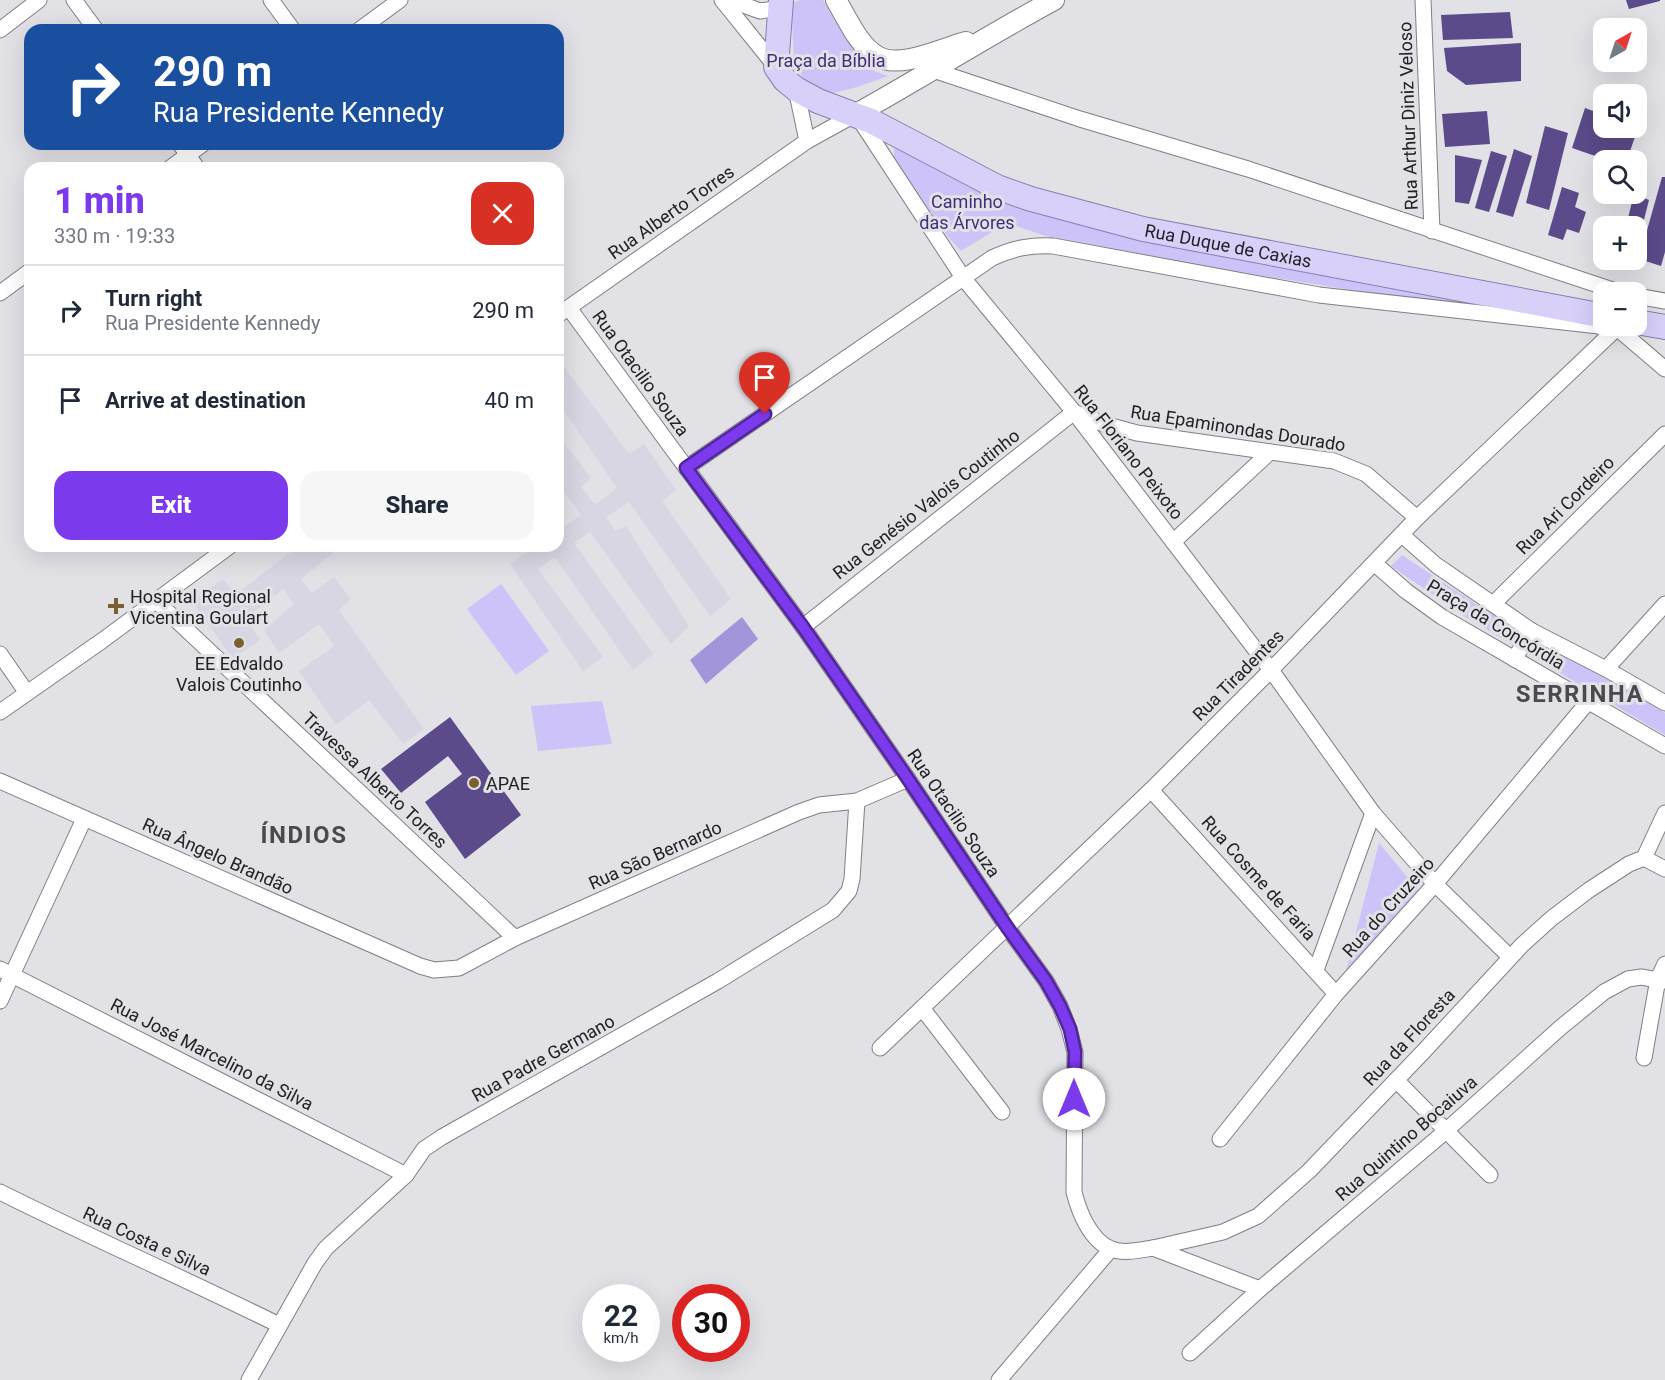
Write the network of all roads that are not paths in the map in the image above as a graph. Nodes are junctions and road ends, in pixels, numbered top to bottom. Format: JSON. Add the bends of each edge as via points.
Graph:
{"nodes":[{"id":1,"x":39,"y":0,"type":"edge"},
{"id":2,"x":74,"y":0,"type":"edge"},
{"id":3,"x":271,"y":0,"type":"edge"},
{"id":4,"x":400,"y":0,"type":"edge"},
{"id":5,"x":722,"y":0,"type":"edge"},
{"id":6,"x":730,"y":0,"type":"edge"},
{"id":7,"x":836,"y":0,"type":"edge"},
{"id":8,"x":1053,"y":0,"type":"edge"},
{"id":9,"x":1424,"y":0,"type":"edge"},
{"id":10,"x":781,"y":4,"type":"edge"},
{"id":11,"x":92,"y":24,"type":"edge"},
{"id":12,"x":289,"y":24,"type":"edge"},
{"id":13,"x":367,"y":24,"type":"edge"},
{"id":14,"x":0,"y":30,"type":"edge"},
{"id":15,"x":986,"y":36,"type":"junction"},
{"id":16,"x":776,"y":67,"type":"junction"},
{"id":17,"x":933,"y":70,"type":"junction"},
{"id":18,"x":796,"y":89,"type":"junction"},
{"id":19,"x":863,"y":117,"type":"junction"},
{"id":20,"x":807,"y":141,"type":"junction"},
{"id":21,"x":184,"y":150,"type":"edge"},
{"id":22,"x":175,"y":162,"type":"edge"},
{"id":23,"x":193,"y":162,"type":"edge"},
{"id":24,"x":1432,"y":231,"type":"junction"},
{"id":25,"x":24,"y":275,"type":"edge"},
{"id":26,"x":964,"y":279,"type":"junction"},
{"id":27,"x":1593,"y":284,"type":"edge"},
{"id":28,"x":0,"y":293,"type":"edge"},
{"id":29,"x":1647,"y":298,"type":"edge"},
{"id":30,"x":1665,"y":301,"type":"edge"},
{"id":31,"x":564,"y":310,"type":"edge"},
{"id":32,"x":564,"y":312,"type":"edge"},
{"id":33,"x":1593,"y":318,"type":"edge"},
{"id":34,"x":1593,"y":320,"type":"edge"},
{"id":35,"x":1647,"y":325,"type":"edge"},
{"id":36,"x":1665,"y":327,"type":"edge"},
{"id":37,"x":1606,"y":336,"type":"edge"},
{"id":38,"x":1632,"y":336,"type":"edge"},
{"id":39,"x":1665,"y":369,"type":"edge"},
{"id":40,"x":1074,"y":412,"type":"junction"},
{"id":41,"x":1665,"y":434,"type":"edge"},
{"id":42,"x":1270,"y":452,"type":"junction"},
{"id":43,"x":686,"y":468,"type":"junction"},
{"id":44,"x":1417,"y":518,"type":"junction"},
{"id":45,"x":1402,"y":535,"type":"junction"},
{"id":46,"x":1173,"y":542,"type":"junction"},
{"id":47,"x":222,"y":552,"type":"edge"},
{"id":48,"x":1374,"y":563,"type":"junction"},
{"id":49,"x":156,"y":601,"type":"junction"},
{"id":50,"x":1493,"y":604,"type":"junction"},
{"id":51,"x":1665,"y":604,"type":"edge"},
{"id":52,"x":803,"y":627,"type":"junction"},
{"id":53,"x":1532,"y":631,"type":"junction"},
{"id":54,"x":0,"y":654,"type":"edge"},
{"id":55,"x":1514,"y":659,"type":"junction"},
{"id":56,"x":1606,"y":669,"type":"junction"},
{"id":57,"x":1271,"y":670,"type":"junction"},
{"id":58,"x":27,"y":693,"type":"junction"},
{"id":59,"x":1588,"y":702,"type":"junction"},
{"id":60,"x":1665,"y":703,"type":"edge"},
{"id":61,"x":0,"y":712,"type":"edge"},
{"id":62,"x":1665,"y":746,"type":"edge"},
{"id":63,"x":908,"y":779,"type":"junction"},
{"id":64,"x":0,"y":781,"type":"edge"},
{"id":65,"x":1151,"y":790,"type":"junction"},
{"id":66,"x":857,"y":801,"type":"junction"},
{"id":67,"x":1373,"y":813,"type":"junction"},
{"id":68,"x":1665,"y":813,"type":"edge"},
{"id":69,"x":84,"y":819,"type":"junction"},
{"id":70,"x":1644,"y":858,"type":"junction"},
{"id":71,"x":1665,"y":869,"type":"edge"},
{"id":72,"x":1435,"y":884,"type":"junction"},
{"id":73,"x":1007,"y":927,"type":"junction"},
{"id":74,"x":515,"y":938,"type":"junction"},
{"id":75,"x":1510,"y":957,"type":"junction"},
{"id":76,"x":1665,"y":964,"type":"edge"},
{"id":77,"x":420,"y":966,"type":"joint"},
{"id":78,"x":1316,"y":970,"type":"junction"},
{"id":79,"x":6,"y":972,"type":"edge"},
{"id":80,"x":1662,"y":980,"type":"edge"},
{"id":81,"x":1336,"y":994,"type":"junction"},
{"id":82,"x":0,"y":1002,"type":"edge"},
{"id":83,"x":922,"y":1008,"type":"junction"},
{"id":84,"x":880,"y":1048,"type":"dead end"},
{"id":85,"x":1644,"y":1058,"type":"dead end"},
{"id":86,"x":1396,"y":1080,"type":"junction"},
{"id":87,"x":1002,"y":1112,"type":"dead end"},
{"id":88,"x":1446,"y":1130,"type":"junction"},
{"id":89,"x":1220,"y":1139,"type":"dead end"},
{"id":90,"x":406,"y":1174,"type":"junction"},
{"id":91,"x":1490,"y":1175,"type":"dead end"},
{"id":92,"x":0,"y":1192,"type":"edge"},
{"id":93,"x":1153,"y":1248,"type":"junction"},
{"id":94,"x":1111,"y":1249,"type":"junction"},
{"id":95,"x":1260,"y":1289,"type":"junction"},
{"id":96,"x":279,"y":1325,"type":"junction"},
{"id":97,"x":1190,"y":1353,"type":"dead end"},
{"id":98,"x":249,"y":1380,"type":"edge"},
{"id":99,"x":999,"y":1380,"type":"edge"}],
"edges":[{"from":1,"to":14,"type":"street"},
{"from":2,"to":11,"type":"street"},
{"from":3,"to":12,"type":"street"},
{"from":4,"to":13,"type":"street"},
{"from":5,"to":16,"type":"street"},
{"from":6,"to":10,"type":"street","via":[[760,10]]},
{"from":7,"to":15,"type":"street","via":[[865,45],[891,62]]},
{"from":8,"to":15,"type":"street"},
{"from":9,"to":24,"type":"street","name":"Rua Arthur Diniz Veloso"},
{"from":10,"to":16,"type":"main road"},
{"from":15,"to":17,"type":"street"},
{"from":16,"to":18,"type":"main road"},
{"from":17,"to":19,"type":"street"},
{"from":17,"to":24,"type":"street"},
{"from":18,"to":19,"type":"main road","name":"Rua Duque de Caxias"},
{"from":18,"to":20,"type":"street"},
{"from":19,"to":20,"type":"street","name":"Rua Alberto Torres"},
{"from":19,"to":26,"type":"street","name":"Rua Floriano Peixoto"},
{"from":19,"to":33,"type":"main road","name":"Rua Duque de Caxias","via":[[997,187],[1143,230]]},
{"from":20,"to":31,"type":"street","name":"Rua Alberto Torres"},
{"from":21,"to":22,"type":"street"},
{"from":21,"to":23,"type":"street"},
{"from":24,"to":27,"type":"street"},
{"from":25,"to":28,"type":"street"},
{"from":26,"to":34,"type":"street","name":"Rua Duque de Caxias","via":[[1011,249],[1053,246],[1318,294]]},
{"from":26,"to":40,"type":"street","name":"Rua Floriano Peixoto"},
{"from":26,"to":43,"type":"street","name":"Rua Duque de Caxias"},
{"from":29,"to":30,"type":"street"},
{"from":32,"to":43,"type":"street","name":"Rua Otacilio Souza"},
{"from":35,"to":36,"type":"main road","name":"Rua Duque de Caxias"},
{"from":37,"to":44,"type":"street","name":"Rua Tiradentes"},
{"from":38,"to":39,"type":"street"},
{"from":40,"to":42,"type":"street","name":"Rua Epaminondas Dourado","via":[[1137,433]]},
{"from":40,"to":46,"type":"street","name":"Rua Floriano Peixoto"},
{"from":40,"to":52,"type":"street","name":"Rua Genésio Valois Coutinho"},
{"from":41,"to":50,"type":"street","name":"Rua Ari Cordeiro"},
{"from":42,"to":44,"type":"street","name":"Rua Epaminondas Dourado","via":[[1334,460],[1351,466],[1379,483]]},
{"from":42,"to":46,"type":"street"},
{"from":43,"to":52,"type":"street","name":"Rua Otacilio Souza"},
{"from":44,"to":45,"type":"street","name":"Rua Tiradentes"},
{"from":45,"to":48,"type":"street","name":"Rua Tiradentes"},
{"from":45,"to":50,"type":"street","name":"Praça da Concórdia","via":[[1436,565]]},
{"from":46,"to":57,"type":"street","name":"Rua Floriano Peixoto"},
{"from":47,"to":49,"type":"street"},
{"from":48,"to":55,"type":"street","name":"Praça da Concórdia","via":[[1442,617]]},
{"from":48,"to":57,"type":"street","name":"Rua Tiradentes"},
{"from":49,"to":58,"type":"street"},
{"from":49,"to":74,"type":"street","name":"Travessa Alberto Torres"},
{"from":50,"to":53,"type":"street","name":"Praça da Concórdia"},
{"from":51,"to":56,"type":"street"},
{"from":52,"to":63,"type":"street","name":"Rua Otacilio Souza"},
{"from":53,"to":55,"type":"street"},
{"from":53,"to":56,"type":"street","name":"Praça da Concórdia"},
{"from":54,"to":58,"type":"street"},
{"from":55,"to":59,"type":"street","name":"Praça da Concórdia"},
{"from":56,"to":60,"type":"street","name":"Praça da Concórdia"},
{"from":57,"to":65,"type":"street","name":"Rua Tiradentes"},
{"from":57,"to":67,"type":"street","name":"Rua Floriano Peixoto"},
{"from":58,"to":61,"type":"street"},
{"from":59,"to":62,"type":"street","name":"Praça da Concórdia"},
{"from":59,"to":72,"type":"street","name":"Rua do Cruzeiro"},
{"from":63,"to":66,"type":"street","name":"Rua São Bernardo"},
{"from":63,"to":73,"type":"street","name":"Rua Otacilio Souza"},
{"from":64,"to":69,"type":"street","name":"Rua Ângelo Brandão"},
{"from":65,"to":73,"type":"street","name":"Rua Tiradentes"},
{"from":65,"to":78,"type":"street","name":"Rua Cosme de Faria"},
{"from":66,"to":74,"type":"street","name":"Rua São Bernardo","via":[[819,805],[799,812]]},
{"from":66,"to":90,"type":"street","name":"Rua Padre Germano","via":[[852,879],[849,891],[833,910],[718,981],[442,1137],[424,1149]]},
{"from":67,"to":72,"type":"street","name":"Rua Floriano Peixoto"},
{"from":67,"to":78,"type":"street"},
{"from":68,"to":70,"type":"street"},
{"from":69,"to":77,"type":"street","name":"Rua Ângelo Brandão"},
{"from":69,"to":79,"type":"street"},
{"from":70,"to":71,"type":"street"},
{"from":70,"to":75,"type":"street","name":"Rua da Floresta","via":[[1589,890]]},
{"from":72,"to":75,"type":"street","name":"Rua Floriano Peixoto"},
{"from":72,"to":81,"type":"street","name":"Rua do Cruzeiro"},
{"from":73,"to":83,"type":"street","name":"Rua Tiradentes"},
{"from":73,"to":94,"type":"street","name":"Rua Otacilio Souza","via":[[1046,981],[1070,1029],[1075,1052],[1074,1192],[1084,1221]]},
{"from":74,"to":77,"type":"street","name":"Rua São Bernardo","via":[[459,968],[434,970]]},
{"from":75,"to":86,"type":"street","name":"Rua da Floresta"},
{"from":76,"to":80,"type":"street"},
{"from":78,"to":81,"type":"street","name":"Rua Cosme de Faria"},
{"from":79,"to":82,"type":"street"},
{"from":79,"to":90,"type":"street","name":"Rua José Marcelino da Silva"},
{"from":80,"to":85,"type":"street"},
{"from":80,"to":88,"type":"street","name":"Rua Quintino Bocaiuva","via":[[1628,979],[1605,992]]},
{"from":81,"to":89,"type":"street","name":"Rua do Cruzeiro"},
{"from":83,"to":84,"type":"street","name":"Rua Tiradentes"},
{"from":83,"to":87,"type":"street"},
{"from":86,"to":88,"type":"street"},
{"from":86,"to":93,"type":"street","name":"Rua da Floresta","via":[[1309,1171],[1258,1216],[1223,1232]]},
{"from":88,"to":91,"type":"street"},
{"from":88,"to":95,"type":"street","name":"Rua Quintino Bocaiuva"},
{"from":90,"to":96,"type":"street","name":"Rua Padre Germano","via":[[326,1248]]},
{"from":92,"to":96,"type":"street","name":"Rua Costa e Silva"},
{"from":93,"to":94,"type":"street"},
{"from":93,"to":95,"type":"street"},
{"from":94,"to":99,"type":"street"},
{"from":95,"to":97,"type":"street","name":"Rua Quintino Bocaiuva"},
{"from":96,"to":98,"type":"street","name":"Rua Padre Germano"}]}
